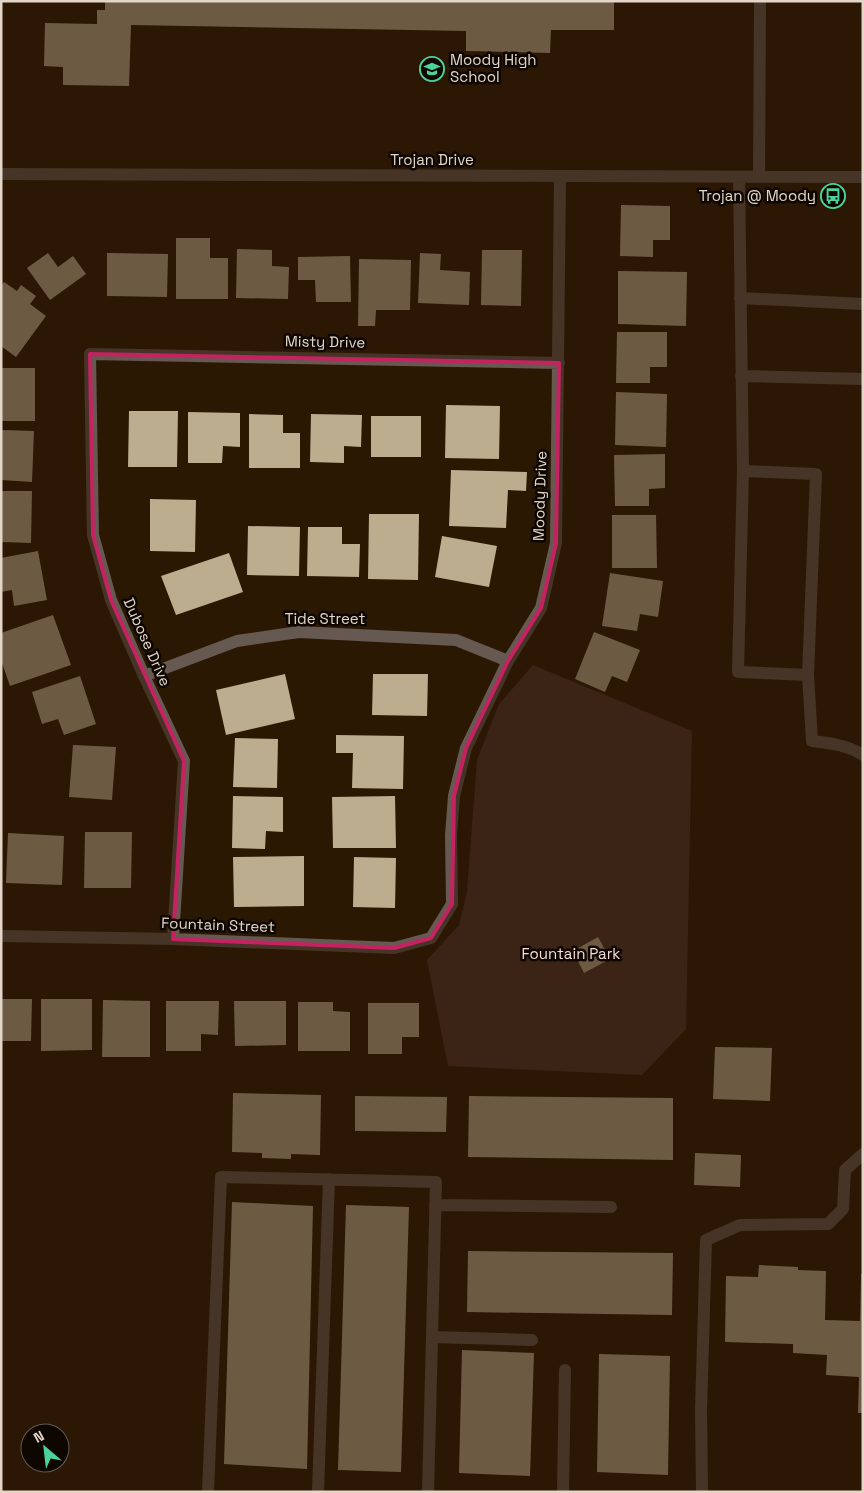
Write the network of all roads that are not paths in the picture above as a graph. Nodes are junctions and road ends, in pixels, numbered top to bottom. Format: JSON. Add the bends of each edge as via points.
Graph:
{"nodes":[{"id":1,"x":760,"y":1,"type":"edge"},
{"id":2,"x":1,"y":174,"type":"edge"},
{"id":3,"x":560,"y":176,"type":"junction"},
{"id":4,"x":739,"y":177,"type":"junction"},
{"id":5,"x":759,"y":177,"type":"junction"},
{"id":6,"x":863,"y":177,"type":"edge"},
{"id":7,"x":740,"y":298,"type":"junction"},
{"id":8,"x":863,"y":304,"type":"edge"},
{"id":9,"x":90,"y":354,"type":"joint"},
{"id":10,"x":559,"y":363,"type":"junction"},
{"id":11,"x":741,"y":376,"type":"junction"},
{"id":12,"x":863,"y":379,"type":"edge"},
{"id":13,"x":742,"y":471,"type":"junction"},
{"id":14,"x":508,"y":661,"type":"junction"},
{"id":15,"x":808,"y":675,"type":"junction"},
{"id":16,"x":144,"y":676,"type":"junction"},
{"id":17,"x":863,"y":755,"type":"edge"},
{"id":18,"x":1,"y":936,"type":"edge"},
{"id":19,"x":431,"y":938,"type":"joint"},
{"id":20,"x":173,"y":939,"type":"junction"},
{"id":21,"x":863,"y":1154,"type":"edge"},
{"id":22,"x":329,"y":1179,"type":"junction"},
{"id":23,"x":435,"y":1205,"type":"junction"},
{"id":24,"x":611,"y":1207,"type":"dead end"},
{"id":25,"x":432,"y":1337,"type":"junction"},
{"id":26,"x":532,"y":1340,"type":"dead end"},
{"id":27,"x":565,"y":1370,"type":"dead end"},
{"id":28,"x":208,"y":1492,"type":"edge"},
{"id":29,"x":318,"y":1492,"type":"edge"},
{"id":30,"x":428,"y":1492,"type":"edge"},
{"id":31,"x":563,"y":1492,"type":"edge"},
{"id":32,"x":702,"y":1492,"type":"edge"}],
"edges":[{"from":1,"to":5,"type":"street"},
{"from":2,"to":3,"type":"street","name":"Trojan Drive"},
{"from":3,"to":4,"type":"street","name":"Trojan Drive"},
{"from":3,"to":10,"type":"street","name":"Moody Drive"},
{"from":4,"to":5,"type":"street","name":"Trojan Drive"},
{"from":4,"to":7,"type":"street"},
{"from":5,"to":6,"type":"street","name":"Trojan Drive"},
{"from":7,"to":8,"type":"street"},
{"from":7,"to":11,"type":"street"},
{"from":9,"to":10,"type":"street","name":"Misty Drive"},
{"from":9,"to":16,"type":"street","name":"Dubose Drive","via":[[93,535],[111,600]]},
{"from":10,"to":14,"type":"street","name":"Moody Drive","via":[[556,543],[541,608]]},
{"from":11,"to":12,"type":"street"},
{"from":11,"to":13,"type":"street"},
{"from":13,"to":15,"type":"street","via":[[738,672]]},
{"from":13,"to":15,"type":"street","via":[[816,474]]},
{"from":14,"to":16,"type":"street","name":"Tide Street","via":[[456,640],[299,632],[237,641]]},
{"from":14,"to":19,"type":"street","name":"Moody Drive","via":[[466,748],[454,796],[452,904]]},
{"from":15,"to":17,"type":"street","via":[[812,741],[831,743]]},
{"from":16,"to":20,"type":"street","name":"Dubose Drive","via":[[184,761]]},
{"from":18,"to":20,"type":"street","name":"Fountain Street"},
{"from":19,"to":20,"type":"street","name":"Fountain Street","via":[[394,948]]},
{"from":21,"to":32,"type":"street","via":[[845,1170],[843,1209],[828,1224],[740,1225],[706,1240]]},
{"from":22,"to":23,"type":"street","via":[[436,1182]]},
{"from":22,"to":28,"type":"street","via":[[221,1177]]},
{"from":22,"to":29,"type":"street"},
{"from":23,"to":24,"type":"street"},
{"from":23,"to":25,"type":"street"},
{"from":25,"to":26,"type":"street"},
{"from":25,"to":30,"type":"street"},
{"from":27,"to":31,"type":"street"}]}
